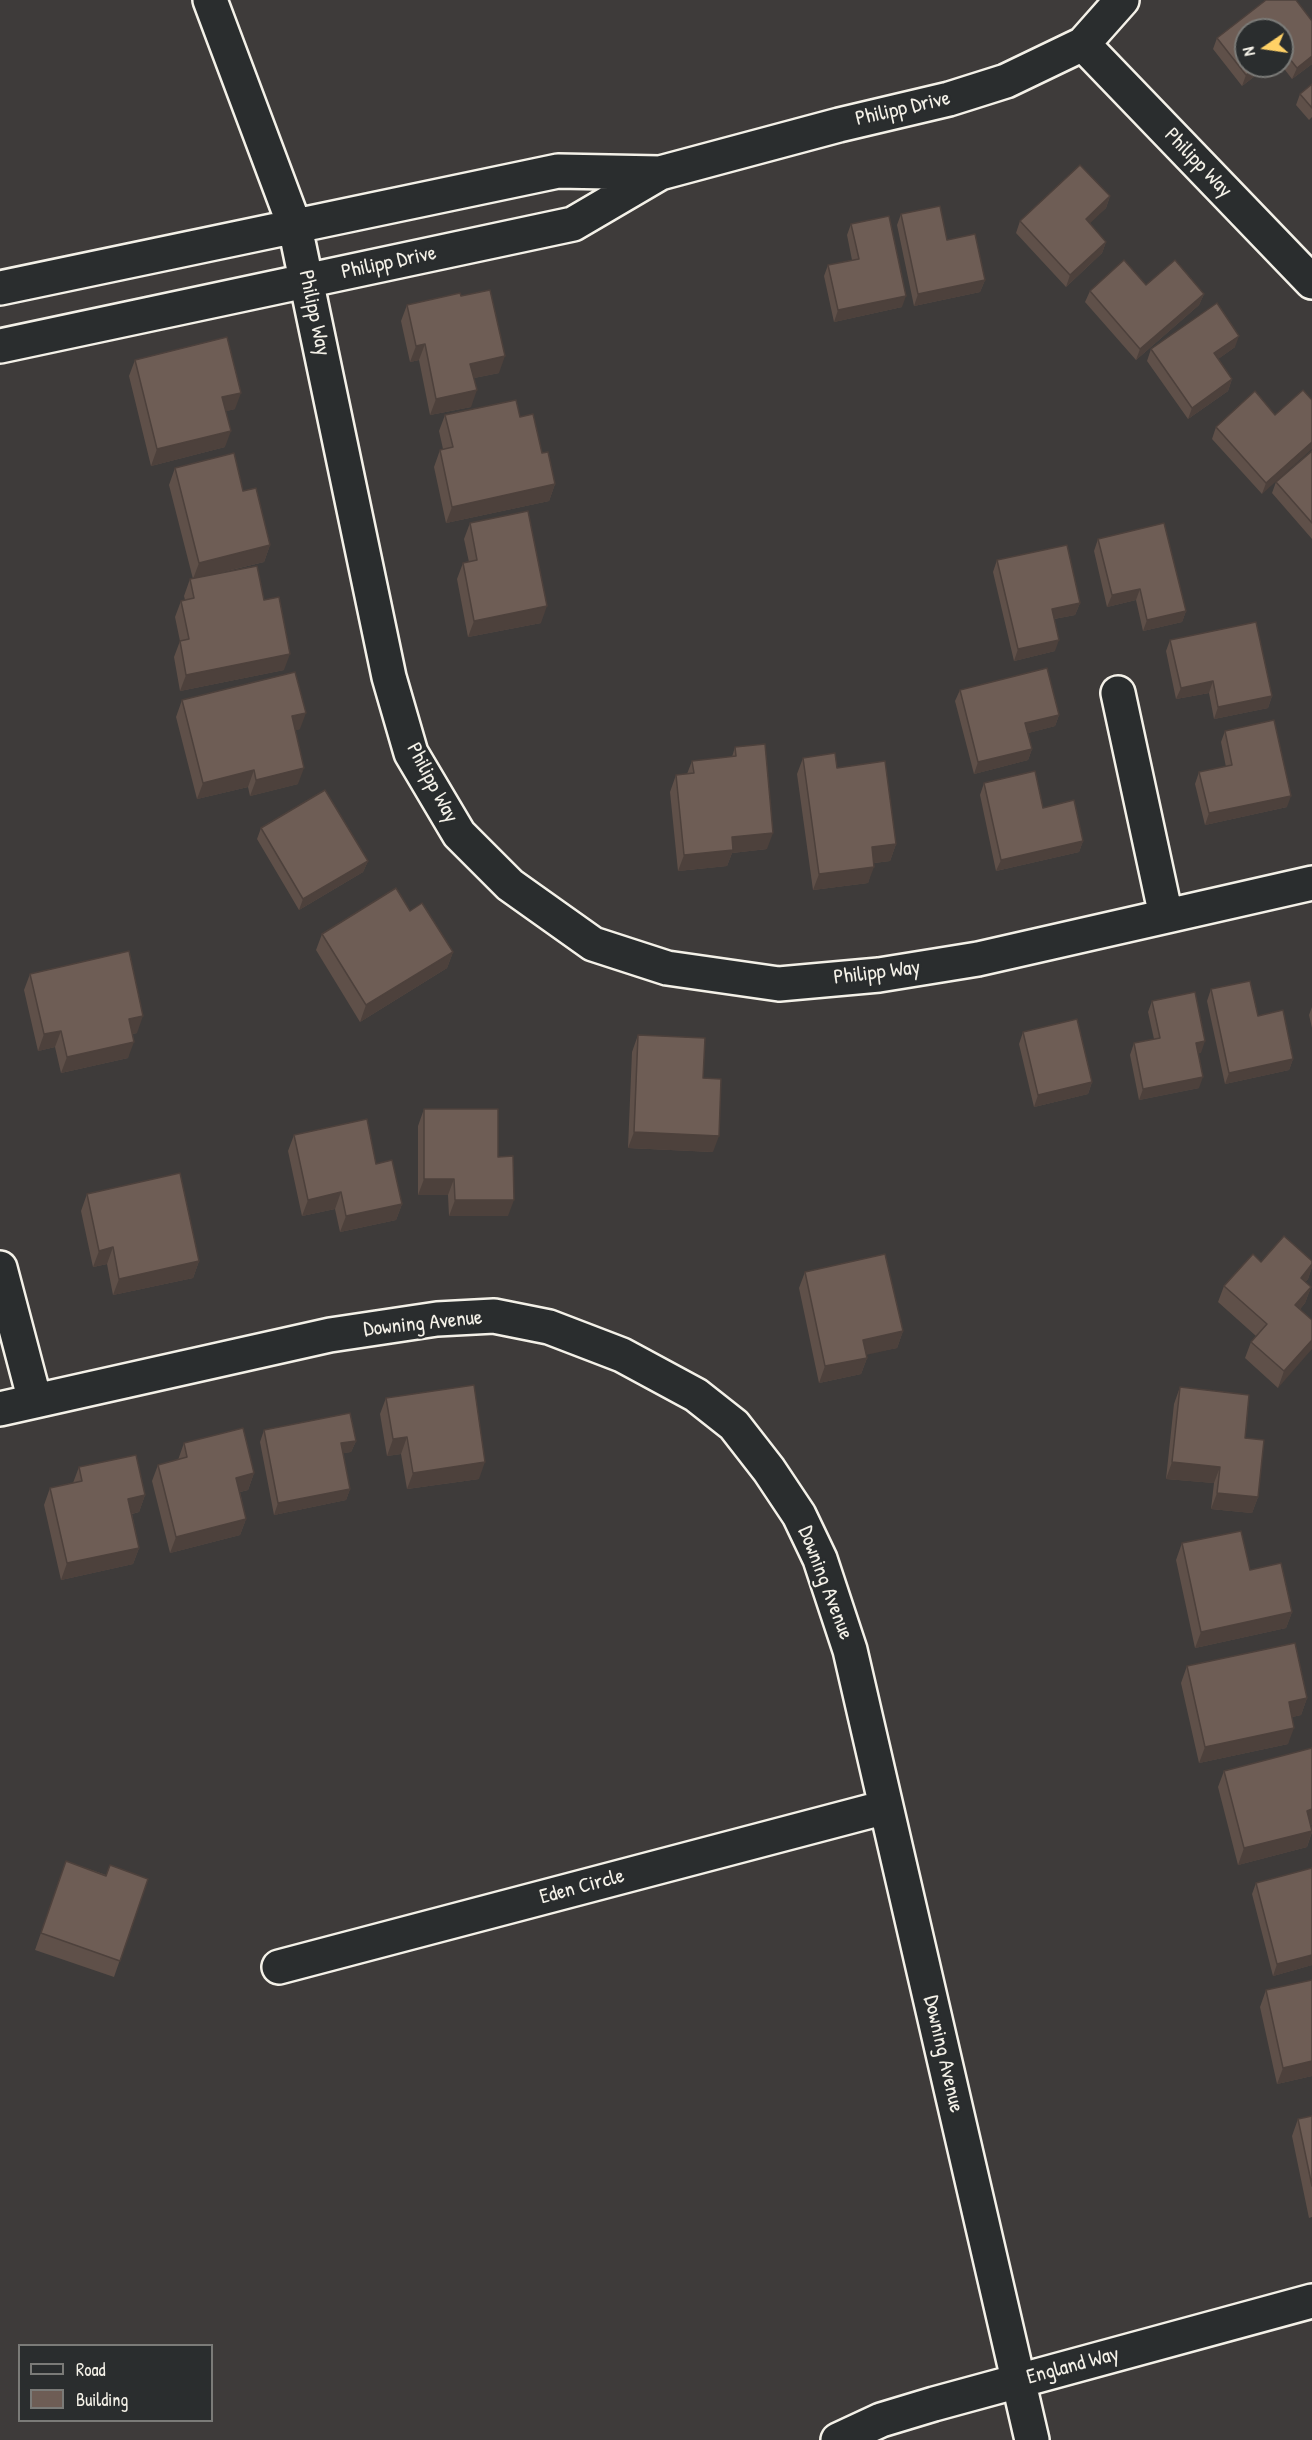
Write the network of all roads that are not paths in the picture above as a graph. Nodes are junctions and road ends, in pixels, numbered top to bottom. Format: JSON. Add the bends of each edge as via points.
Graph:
{"nodes":[{"id":1,"x":210,"y":0,"type":"edge"},
{"id":2,"x":1122,"y":0,"type":"edge"},
{"id":3,"x":1083,"y":44,"type":"junction"},
{"id":4,"x":660,"y":173,"type":"junction"},
{"id":5,"x":295,"y":227,"type":"junction"},
{"id":6,"x":307,"y":281,"type":"junction"},
{"id":7,"x":1312,"y":282,"type":"edge"},
{"id":8,"x":0,"y":288,"type":"edge"},
{"id":9,"x":0,"y":346,"type":"edge"},
{"id":10,"x":1118,"y":693,"type":"dead end"},
{"id":11,"x":1312,"y":883,"type":"edge"},
{"id":12,"x":1166,"y":916,"type":"junction"},
{"id":13,"x":0,"y":1268,"type":"edge"},
{"id":14,"x":35,"y":1401,"type":"junction"},
{"id":15,"x":0,"y":1409,"type":"edge"},
{"id":16,"x":886,"y":1807,"type":"junction"},
{"id":17,"x":279,"y":1967,"type":"dead end"},
{"id":18,"x":1312,"y":2301,"type":"edge"},
{"id":19,"x":1018,"y":2381,"type":"junction"},
{"id":20,"x":838,"y":2440,"type":"edge"},
{"id":21,"x":1032,"y":2440,"type":"edge"}],
"edges":[{"from":1,"to":5,"type":"street","name":"Philipp Way"},
{"from":2,"to":3,"type":"street","name":"Philipp Drive"},
{"from":3,"to":4,"type":"street","name":"Philipp Drive","via":[[1006,81],[950,99],[839,124]]},
{"from":3,"to":7,"type":"street","name":"Philipp Way"},
{"from":4,"to":5,"type":"street","name":"Philipp Drive","via":[[558,171]]},
{"from":4,"to":6,"type":"street","name":"Philipp Drive","via":[[573,224]]},
{"from":5,"to":6,"type":"street","name":"Philipp Way"},
{"from":5,"to":8,"type":"street","name":"Philipp Drive"},
{"from":6,"to":9,"type":"street","name":"Philipp Drive"},
{"from":6,"to":12,"type":"street","name":"Philipp Way","via":[[389,677],[411,753],[459,834],[510,885],[593,944],[667,968],[779,984],[879,975],[978,959]]},
{"from":10,"to":12,"type":"street"},
{"from":11,"to":12,"type":"street","name":"Philipp Way"},
{"from":13,"to":14,"type":"street"},
{"from":14,"to":15,"type":"street","name":"Downing Avenue"},
{"from":14,"to":16,"type":"street","name":"Downing Avenue","via":[[330,1335],[437,1319],[495,1316],[549,1327],[622,1355],[696,1395],[734,1425],[799,1515],[820,1559],[850,1650]]},
{"from":16,"to":17,"type":"street","name":"Eden Circle"},
{"from":16,"to":19,"type":"street","name":"Downing Avenue"},
{"from":18,"to":19,"type":"street","name":"England Way"},
{"from":19,"to":20,"type":"street","name":"England Way","via":[[880,2420]]},
{"from":19,"to":21,"type":"street","name":"Downing Avenue"}]}
